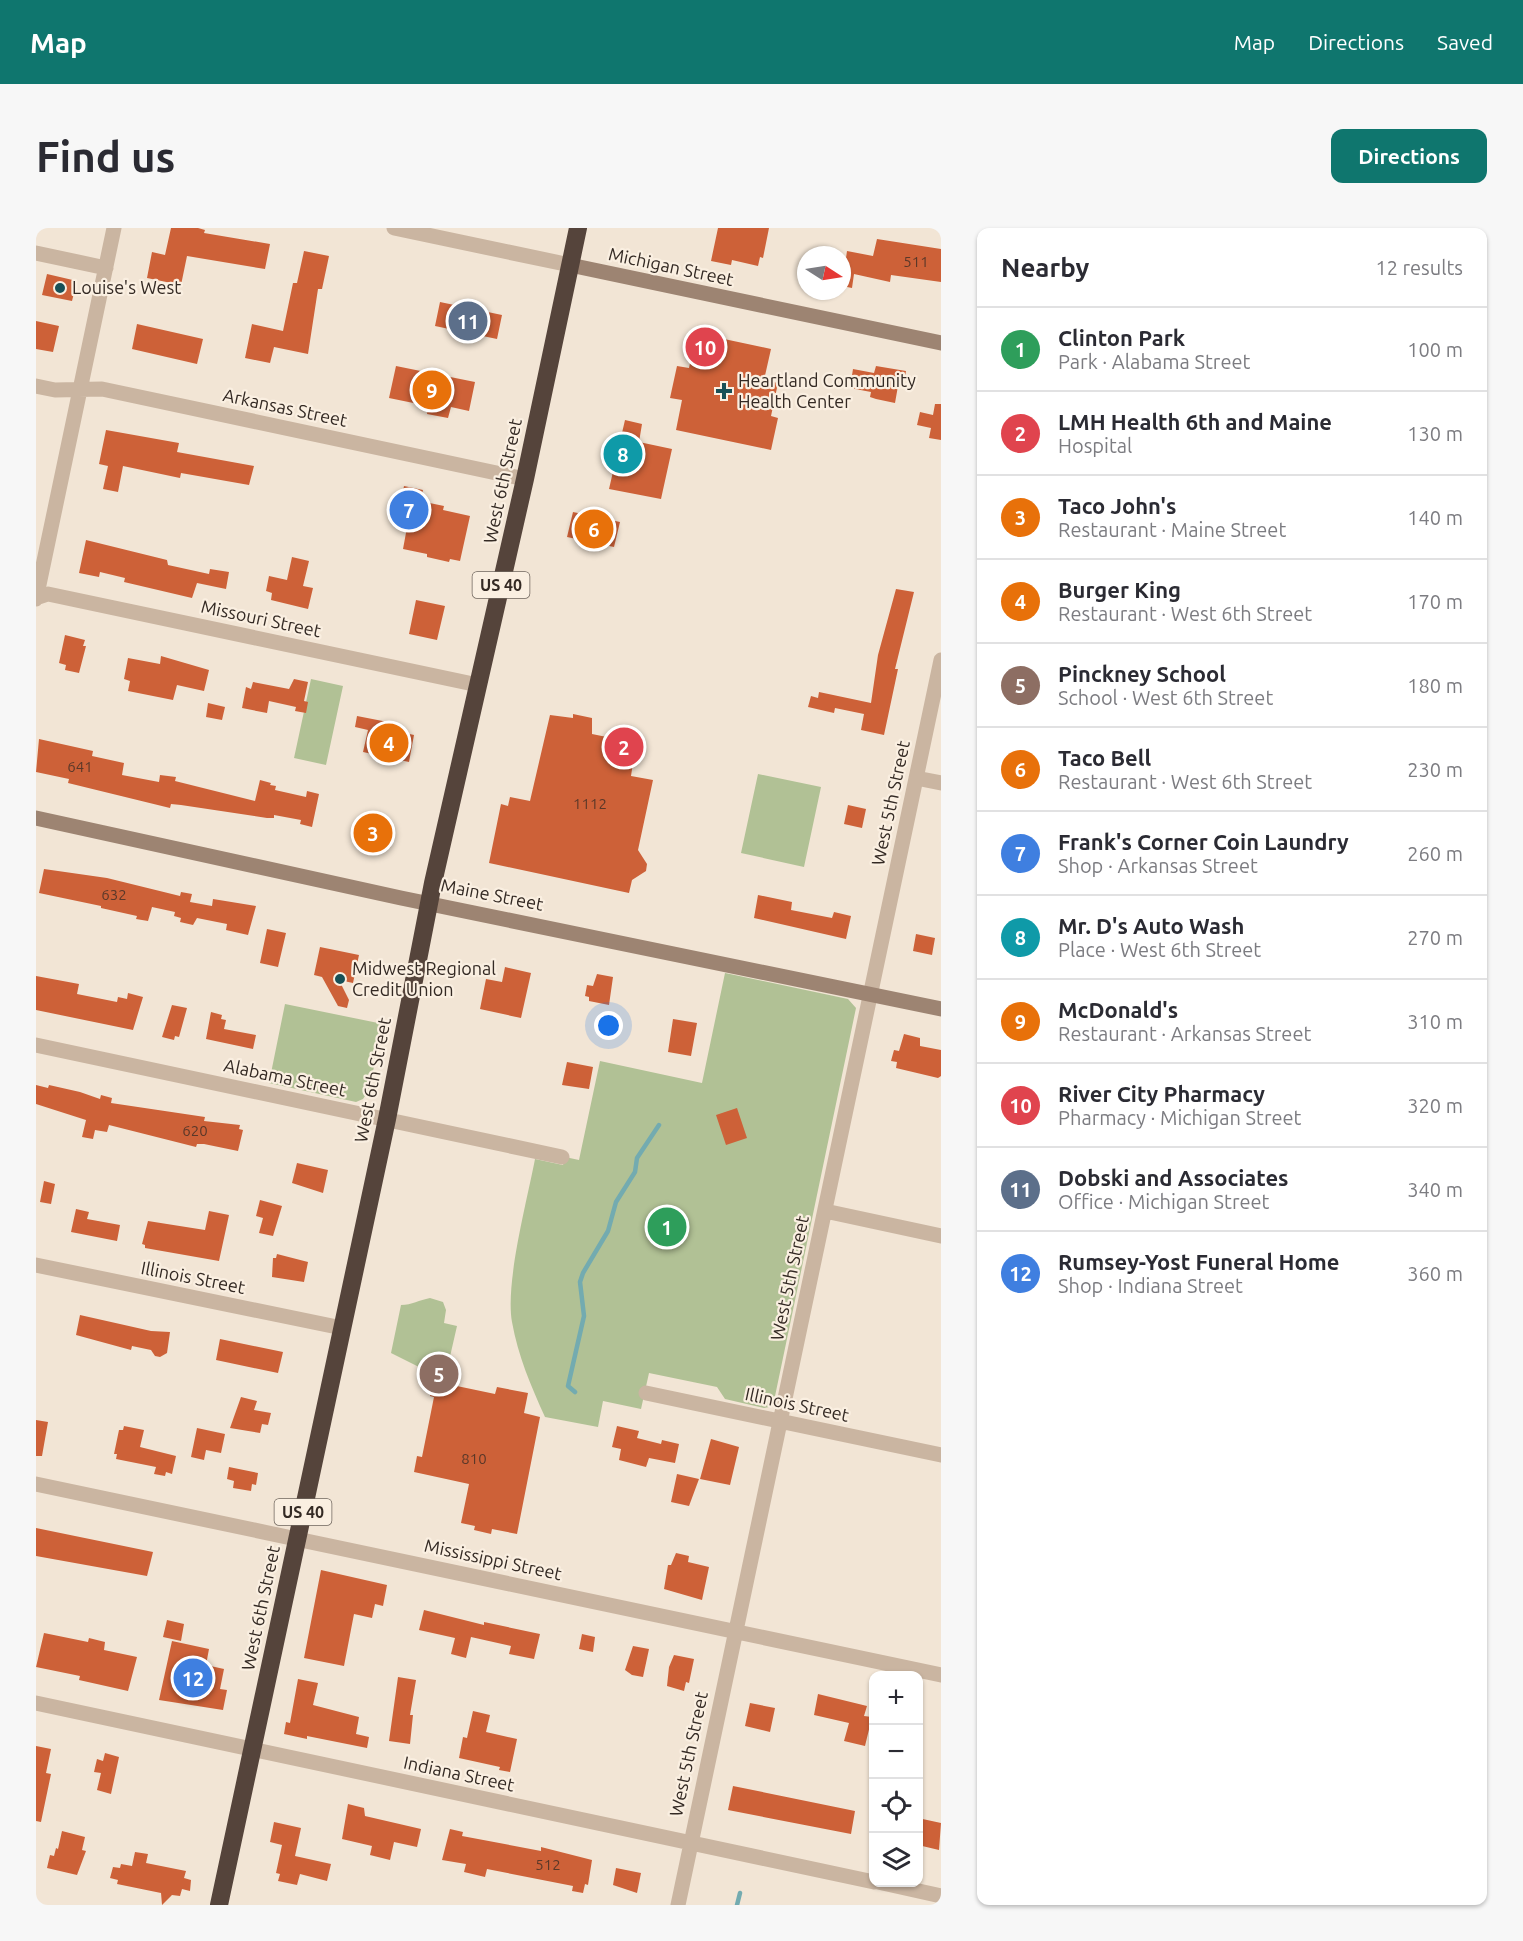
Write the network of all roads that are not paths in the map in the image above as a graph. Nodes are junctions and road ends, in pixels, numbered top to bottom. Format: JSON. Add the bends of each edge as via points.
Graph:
{"nodes":[{"id":1,"x":114,"y":228,"type":"edge"},
{"id":2,"x":394,"y":228,"type":"edge"},
{"id":3,"x":578,"y":228,"type":"edge"},
{"id":4,"x":36,"y":253,"type":"edge"},
{"id":5,"x":570,"y":265,"type":"junction"},
{"id":6,"x":106,"y":268,"type":"junction"},
{"id":7,"x":941,"y":343,"type":"edge"},
{"id":8,"x":36,"y":386,"type":"edge"},
{"id":9,"x":81,"y":390,"type":"junction"},
{"id":10,"x":525,"y":479,"type":"junction"},
{"id":11,"x":36,"y":598,"type":"edge"},
{"id":12,"x":941,"y":660,"type":"edge"},
{"id":13,"x":478,"y":685,"type":"junction"},
{"id":14,"x":916,"y":778,"type":"junction"},
{"id":15,"x":941,"y":783,"type":"edge"},
{"id":16,"x":36,"y":818,"type":"edge"},
{"id":17,"x":429,"y":903,"type":"junction"},
{"id":18,"x":871,"y":994,"type":"junction"},
{"id":19,"x":941,"y":1009,"type":"edge"},
{"id":20,"x":36,"y":1045,"type":"edge"},
{"id":21,"x":387,"y":1119,"type":"junction"},
{"id":22,"x":562,"y":1157,"type":"dead end"},
{"id":23,"x":825,"y":1211,"type":"junction"},
{"id":24,"x":941,"y":1236,"type":"edge"},
{"id":25,"x":36,"y":1265,"type":"edge"},
{"id":26,"x":342,"y":1328,"type":"junction"},
{"id":27,"x":646,"y":1393,"type":"dead end"},
{"id":28,"x":780,"y":1422,"type":"junction"},
{"id":29,"x":941,"y":1455,"type":"edge"},
{"id":30,"x":36,"y":1484,"type":"edge"},
{"id":31,"x":297,"y":1539,"type":"junction"},
{"id":32,"x":735,"y":1632,"type":"junction"},
{"id":33,"x":941,"y":1675,"type":"edge"},
{"id":34,"x":36,"y":1703,"type":"edge"},
{"id":35,"x":252,"y":1750,"type":"junction"},
{"id":36,"x":690,"y":1843,"type":"junction"},
{"id":37,"x":869,"y":1881,"type":"edge"},
{"id":38,"x":899,"y":1887,"type":"edge"},
{"id":39,"x":941,"y":1896,"type":"edge"},
{"id":40,"x":219,"y":1905,"type":"edge"},
{"id":41,"x":678,"y":1905,"type":"edge"}],
"edges":[{"from":1,"to":6,"type":"street"},
{"from":2,"to":5,"type":"street","name":"Michigan Street"},
{"from":3,"to":5,"type":"highway","name":"West 6th Street","number":"US 40"},
{"from":4,"to":6,"type":"street"},
{"from":5,"to":7,"type":"street","name":"Michigan Street"},
{"from":5,"to":10,"type":"highway","name":"West 6th Street","number":"US 40"},
{"from":6,"to":9,"type":"street"},
{"from":8,"to":9,"type":"street","name":"Arkansas Street"},
{"from":9,"to":10,"type":"street","name":"Arkansas Street","via":[[102,389]]},
{"from":9,"to":11,"type":"street"},
{"from":10,"to":13,"type":"highway","name":"West 6th Street","number":"US 40"},
{"from":11,"to":13,"type":"street","name":"Missouri Street","via":[[48,594]]},
{"from":12,"to":14,"type":"street","name":"West 5th Street"},
{"from":13,"to":17,"type":"highway","name":"West 6th Street","number":"US 40"},
{"from":14,"to":15,"type":"street"},
{"from":14,"to":18,"type":"street","name":"West 5th Street"},
{"from":16,"to":17,"type":"street","name":"Maine Street"},
{"from":17,"to":18,"type":"street","name":"Maine Street"},
{"from":17,"to":21,"type":"highway","name":"West 6th Street","number":"US 40"},
{"from":18,"to":19,"type":"street","name":"Maine Street"},
{"from":18,"to":23,"type":"street","name":"West 5th Street"},
{"from":20,"to":21,"type":"street","name":"Alabama Street"},
{"from":21,"to":22,"type":"street","name":"Alabama Street"},
{"from":21,"to":26,"type":"highway","name":"West 6th Street","number":"US 40"},
{"from":23,"to":24,"type":"street"},
{"from":23,"to":28,"type":"street","name":"West 5th Street"},
{"from":25,"to":26,"type":"street","name":"Illinois Street"},
{"from":26,"to":31,"type":"highway","name":"West 6th Street","number":"US 40"},
{"from":27,"to":28,"type":"street","name":"Illinois Street"},
{"from":28,"to":29,"type":"street","name":"Illinois Street"},
{"from":28,"to":32,"type":"street","name":"West 5th Street"},
{"from":30,"to":31,"type":"street","name":"Mississippi Street"},
{"from":31,"to":32,"type":"street","name":"Mississippi Street"},
{"from":31,"to":35,"type":"highway","name":"West 6th Street","number":"US 40"},
{"from":32,"to":33,"type":"street","name":"Mississippi Street"},
{"from":32,"to":36,"type":"street","name":"West 5th Street"},
{"from":34,"to":35,"type":"street","name":"Indiana Street"},
{"from":35,"to":36,"type":"street","name":"Indiana Street"},
{"from":35,"to":40,"type":"highway","name":"West 6th Street","number":"US 40"},
{"from":36,"to":37,"type":"street","name":"Indiana Street"},
{"from":36,"to":41,"type":"street","name":"West 5th Street"},
{"from":38,"to":39,"type":"street","name":"Indiana Street"}]}
